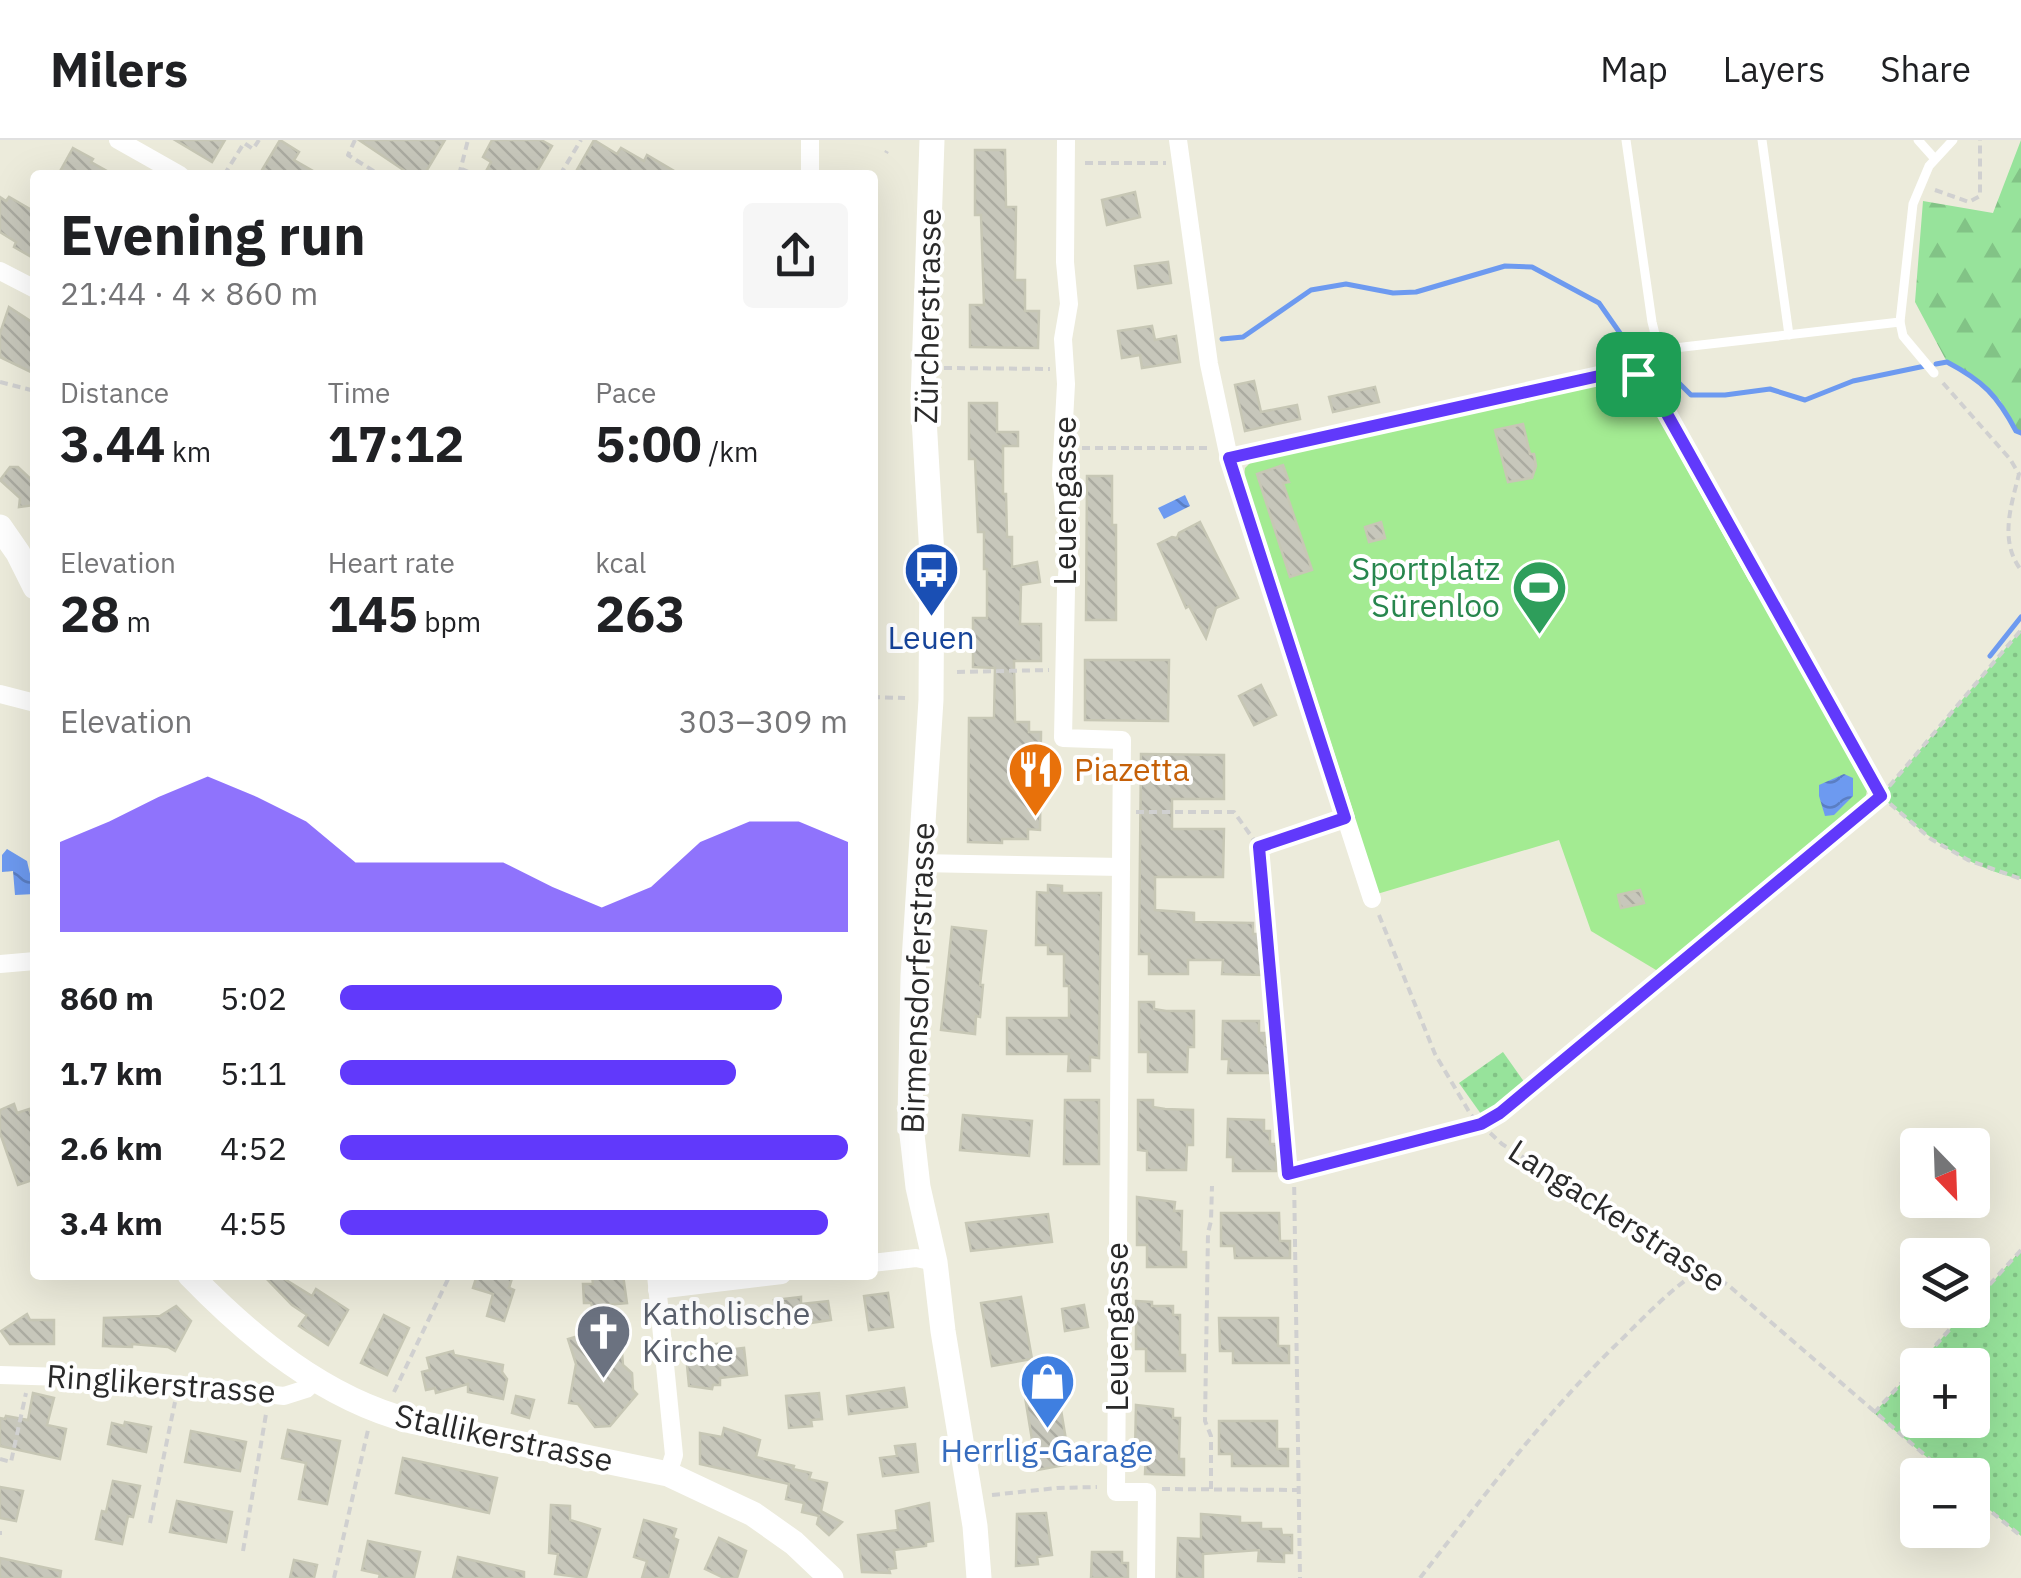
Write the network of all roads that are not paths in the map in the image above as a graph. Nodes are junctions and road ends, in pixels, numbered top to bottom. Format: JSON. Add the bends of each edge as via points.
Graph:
{"nodes":[{"id":1,"x":118,"y":140,"type":"edge"},
{"id":2,"x":810,"y":140,"type":"edge"},
{"id":3,"x":932,"y":140,"type":"edge"},
{"id":4,"x":1066,"y":140,"type":"edge"},
{"id":5,"x":1178,"y":140,"type":"edge"},
{"id":6,"x":1626,"y":140,"type":"edge"},
{"id":7,"x":1762,"y":140,"type":"edge"},
{"id":8,"x":1918,"y":140,"type":"edge"},
{"id":9,"x":1953,"y":140,"type":"edge"},
{"id":10,"x":1935,"y":159,"type":"junction"},
{"id":11,"x":171,"y":170,"type":"edge"},
{"id":12,"x":810,"y":170,"type":"edge"},
{"id":13,"x":0,"y":271,"type":"edge"},
{"id":14,"x":30,"y":286,"type":"edge"},
{"id":15,"x":1900,"y":322,"type":"junction"},
{"id":16,"x":1790,"y":335,"type":"junction"},
{"id":17,"x":1934,"y":373,"type":"road end"},
{"id":18,"x":1228,"y":453,"type":"junction"},
{"id":19,"x":930,"y":492,"type":"joint"},
{"id":20,"x":0,"y":527,"type":"edge"},
{"id":21,"x":30,"y":577,"type":"edge"},
{"id":22,"x":1758,"y":577,"type":"road end"},
{"id":23,"x":0,"y":694,"type":"edge"},
{"id":24,"x":30,"y":702,"type":"edge"},
{"id":25,"x":920,"y":863,"type":"junction"},
{"id":26,"x":1121,"y":866,"type":"junction"},
{"id":27,"x":1372,"y":898,"type":"road end"},
{"id":28,"x":30,"y":961,"type":"edge"},
{"id":29,"x":0,"y":964,"type":"edge"},
{"id":30,"x":878,"y":1262,"type":"edge"},
{"id":31,"x":936,"y":1262,"type":"junction"},
{"id":32,"x":195,"y":1280,"type":"edge"},
{"id":33,"x":692,"y":1280,"type":"edge"},
{"id":34,"x":656,"y":1282,"type":"edge"},
{"id":35,"x":0,"y":1375,"type":"edge"},
{"id":36,"x":317,"y":1379,"type":"junction"},
{"id":37,"x":668,"y":1474,"type":"junction"},
{"id":38,"x":831,"y":1578,"type":"edge"},
{"id":39,"x":979,"y":1578,"type":"edge"},
{"id":40,"x":1146,"y":1578,"type":"edge"}],
"edges":[{"from":1,"to":11,"type":"street"},
{"from":2,"to":12,"type":"street"},
{"from":3,"to":19,"type":"main road","name":"Zürcherstrasse","via":[[923,401]]},
{"from":4,"to":26,"type":"street","name":"Leuengasse","via":[[1062,498],[1072,525],[1063,738],[1122,740]]},
{"from":5,"to":18,"type":"street"},
{"from":6,"to":16,"type":"lane","via":[[1656,338],[1666,348]]},
{"from":7,"to":16,"type":"lane"},
{"from":8,"to":10,"type":"lane"},
{"from":9,"to":10,"type":"lane"},
{"from":10,"to":15,"type":"lane","via":[[1913,204]]},
{"from":13,"to":14,"type":"street"},
{"from":15,"to":16,"type":"lane"},
{"from":15,"to":17,"type":"lane","via":[[1902,336]]},
{"from":18,"to":22,"type":"street","via":[[1626,370],[1648,380]]},
{"from":18,"to":27,"type":"street"},
{"from":19,"to":25,"type":"main road","name":"Birmensdorferstrasse","via":[[931,700]]},
{"from":20,"to":21,"type":"main road"},
{"from":23,"to":24,"type":"street"},
{"from":25,"to":26,"type":"street"},
{"from":25,"to":31,"type":"main road","name":"Birmensdorferstrasse","via":[[910,1116]]},
{"from":26,"to":40,"type":"street","name":"Leuengasse","via":[[1116,1492],[1146,1492]]},
{"from":28,"to":29,"type":"street"},
{"from":30,"to":31,"type":"street"},
{"from":31,"to":39,"type":"main road","name":"Birmensdorferstrasse"},
{"from":32,"to":36,"type":"main road","name":"Stallikerstrasse","via":[[253,1335]]},
{"from":33,"to":34,"type":"street"},
{"from":34,"to":37,"type":"street","via":[[674,1455]]},
{"from":35,"to":36,"type":"street","name":"Ringlikerstrasse","via":[[269,1394],[296,1394]]},
{"from":36,"to":37,"type":"main road","name":"Stallikerstrasse","via":[[394,1417]]},
{"from":37,"to":38,"type":"main road","name":"Stallikerstrasse","via":[[753,1514]]}]}
